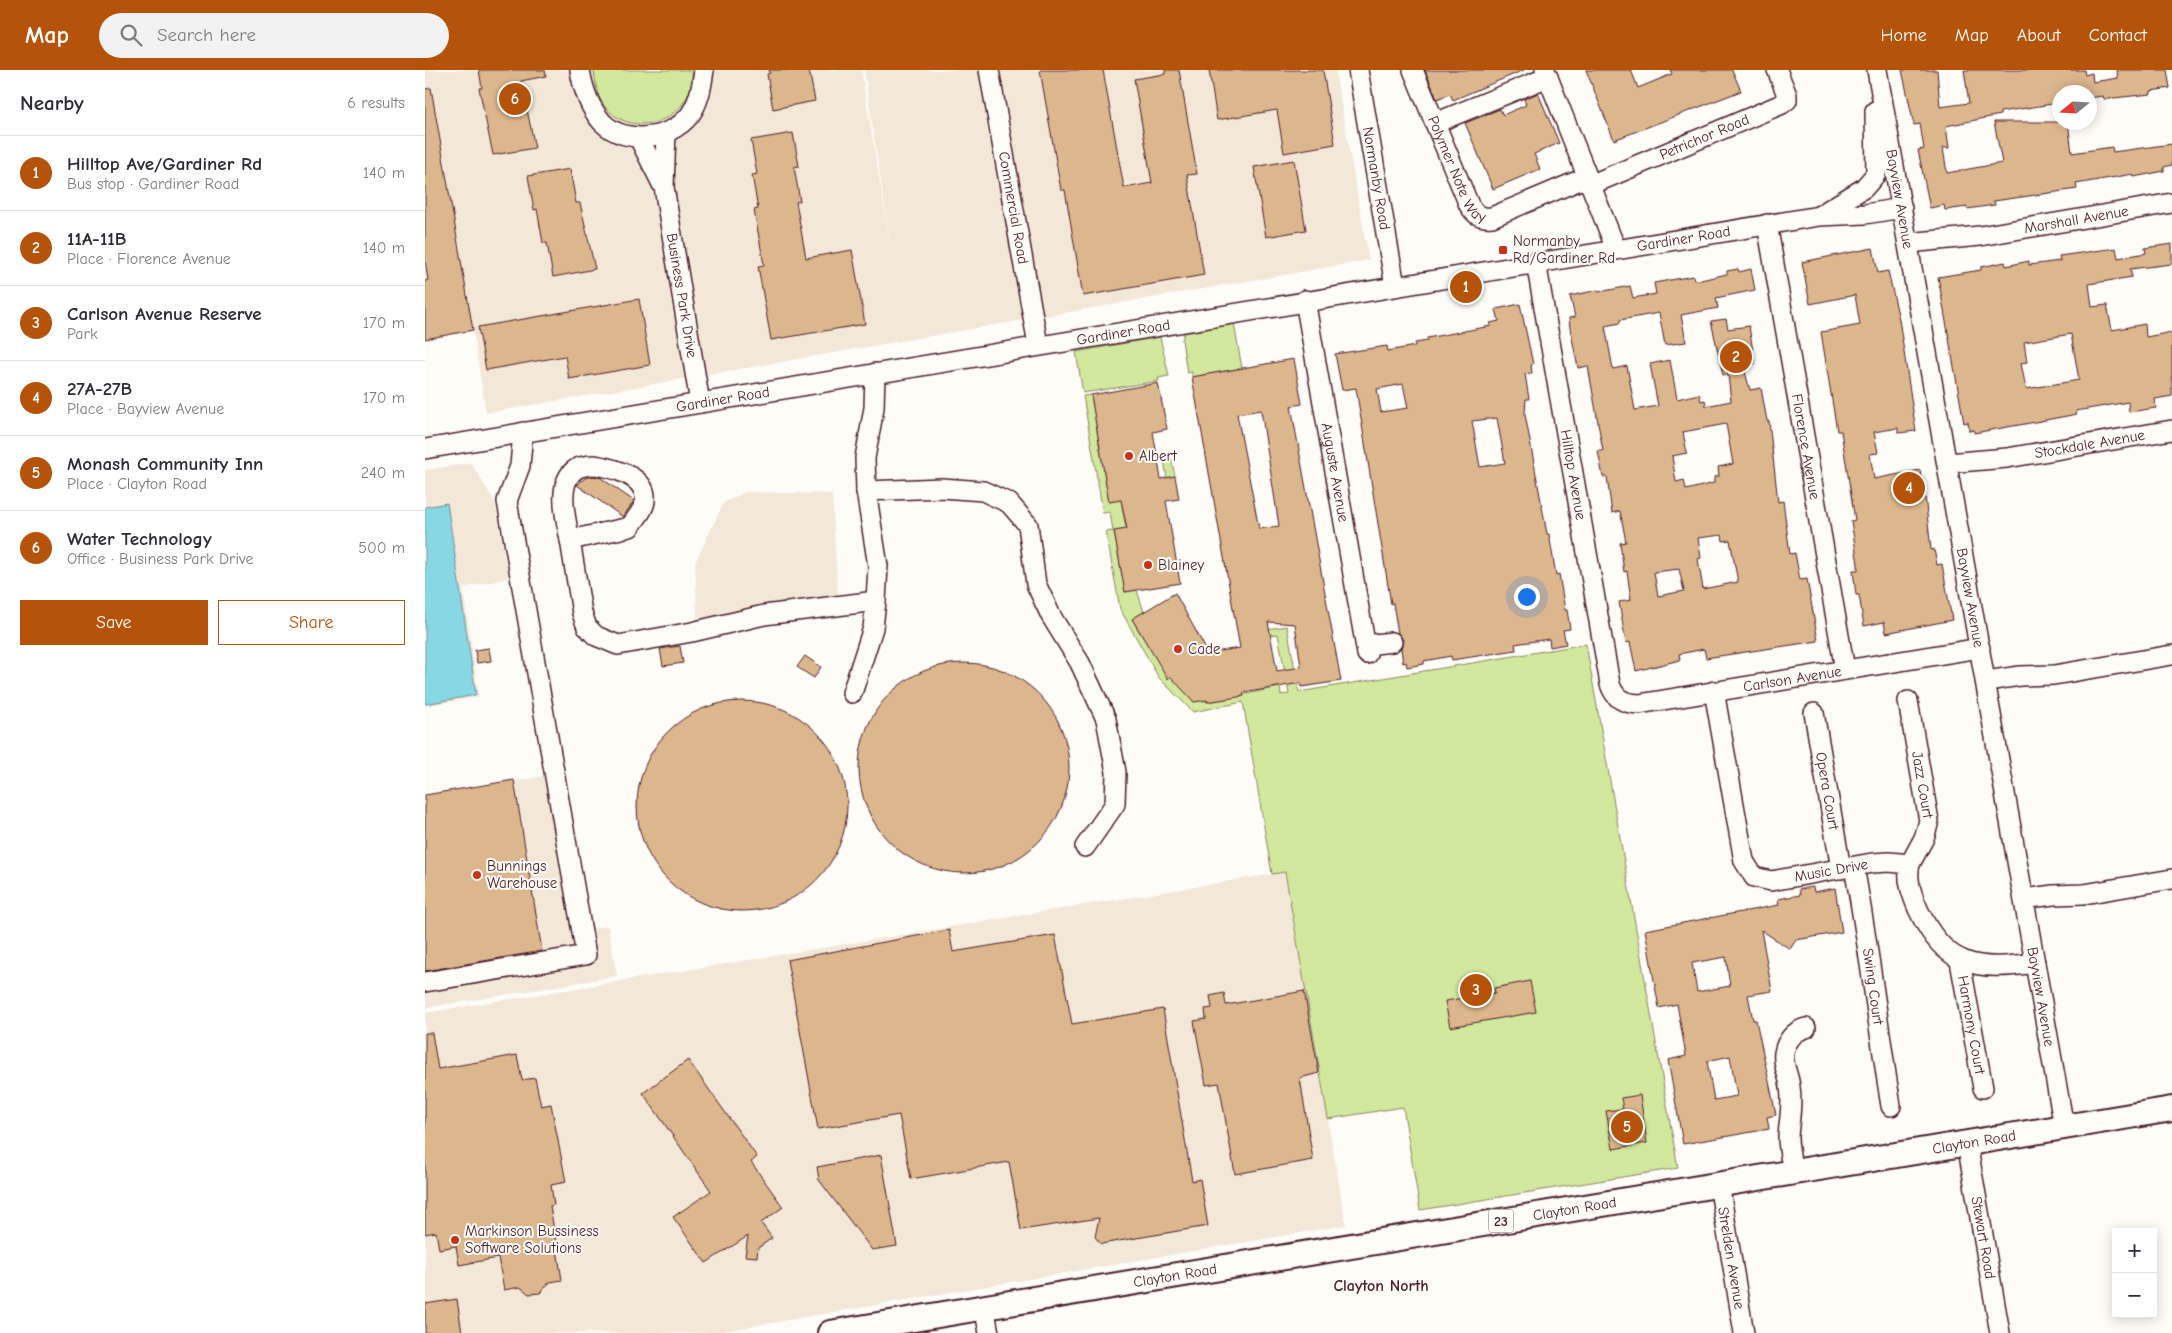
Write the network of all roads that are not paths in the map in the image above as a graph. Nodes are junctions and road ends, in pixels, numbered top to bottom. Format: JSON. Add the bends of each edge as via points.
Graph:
{"nodes":[{"id":1,"x":580,"y":70,"type":"edge"},
{"id":2,"x":704,"y":70,"type":"edge"},
{"id":3,"x":989,"y":70,"type":"edge"},
{"id":4,"x":1357,"y":70,"type":"edge"},
{"id":5,"x":1413,"y":70,"type":"edge"},
{"id":6,"x":1777,"y":70,"type":"edge"},
{"id":7,"x":1877,"y":71,"type":"edge"},
{"id":8,"x":1546,"y":73,"type":"edge"},
{"id":9,"x":1435,"y":123,"type":"junction"},
{"id":10,"x":666,"y":134,"type":"junction"},
{"id":11,"x":639,"y":138,"type":"junction"},
{"id":12,"x":1589,"y":181,"type":"junction"},
{"id":13,"x":664,"y":187,"type":"junction"},
{"id":14,"x":1901,"y":202,"type":"junction"},
{"id":15,"x":2172,"y":203,"type":"edge"},
{"id":16,"x":1819,"y":216,"type":"junction"},
{"id":17,"x":1767,"y":224,"type":"junction"},
{"id":18,"x":1909,"y":248,"type":"junction"},
{"id":19,"x":1616,"y":249,"type":"junction"},
{"id":20,"x":1536,"y":262,"type":"junction"},
{"id":21,"x":1395,"y":286,"type":"junction"},
{"id":22,"x":1305,"y":300,"type":"junction"},
{"id":23,"x":1038,"y":345,"type":"junction"},
{"id":24,"x":875,"y":373,"type":"junction"},
{"id":25,"x":699,"y":403,"type":"junction"},
{"id":26,"x":2172,"y":430,"type":"edge"},
{"id":27,"x":523,"y":432,"type":"junction"},
{"id":28,"x":425,"y":449,"type":"edge"},
{"id":29,"x":1948,"y":467,"type":"junction"},
{"id":30,"x":866,"y":491,"type":"junction"},
{"id":31,"x":570,"y":540,"type":"junction"},
{"id":32,"x":876,"y":601,"type":"junction"},
{"id":33,"x":1393,"y":642,"type":"dead end"},
{"id":34,"x":1980,"y":648,"type":"junction"},
{"id":35,"x":2172,"y":655,"type":"edge"},
{"id":36,"x":1845,"y":670,"type":"junction"},
{"id":37,"x":1987,"y":686,"type":"junction"},
{"id":38,"x":1611,"y":689,"type":"joint"},
{"id":39,"x":1714,"y":691,"type":"junction"},
{"id":40,"x":852,"y":694,"type":"dead end"},
{"id":41,"x":1909,"y":701,"type":"dead end"},
{"id":42,"x":1814,"y":712,"type":"dead end"},
{"id":43,"x":1085,"y":847,"type":"dead end"},
{"id":44,"x":1910,"y":864,"type":"junction"},
{"id":45,"x":1848,"y":868,"type":"junction"},
{"id":46,"x":2172,"y":879,"type":"edge"},
{"id":47,"x":2025,"y":904,"type":"junction"},
{"id":48,"x":1960,"y":961,"type":"junction"},
{"id":49,"x":2035,"y":964,"type":"junction"},
{"id":50,"x":425,"y":982,"type":"edge"},
{"id":51,"x":1806,"y":1028,"type":"dead end"},
{"id":52,"x":1983,"y":1088,"type":"dead end"},
{"id":53,"x":1891,"y":1106,"type":"dead end"},
{"id":54,"x":2172,"y":1109,"type":"edge"},
{"id":55,"x":2064,"y":1127,"type":"junction"},
{"id":56,"x":1967,"y":1143,"type":"junction"},
{"id":57,"x":1793,"y":1172,"type":"junction"},
{"id":58,"x":1719,"y":1184,"type":"junction"},
{"id":59,"x":984,"y":1306,"type":"junction"},
{"id":60,"x":830,"y":1333,"type":"edge"},
{"id":61,"x":989,"y":1333,"type":"edge"},
{"id":62,"x":1744,"y":1333,"type":"edge"},
{"id":63,"x":2000,"y":1333,"type":"edge"}],
"edges":[{"from":1,"to":11,"type":"street","via":[[583,88],[603,123]]},
{"from":2,"to":10,"type":"street","via":[[701,94],[692,112]]},
{"from":3,"to":23,"type":"street","name":"Commercial Road"},
{"from":4,"to":21,"type":"street","name":"Normanby Road"},
{"from":5,"to":9,"type":"street","name":"Polymer Note Way"},
{"from":6,"to":12,"type":"street","name":"Petrichor Road","via":[[1787,95],[1782,104]]},
{"from":7,"to":14,"type":"street","name":"Bayview Avenue"},
{"from":7,"to":16,"type":"street","name":"Gardiner Road","via":[[1876,174],[1864,188]]},
{"from":8,"to":9,"type":"street"},
{"from":8,"to":12,"type":"street"},
{"from":9,"to":12,"type":"street","name":"Polymer Note Way","via":[[1469,205],[1482,218]]},
{"from":10,"to":11,"type":"street"},
{"from":10,"to":13,"type":"street","name":"Business Park Drive"},
{"from":11,"to":13,"type":"street","name":"Business Park Drive"},
{"from":12,"to":19,"type":"street"},
{"from":13,"to":25,"type":"street","name":"Business Park Drive"},
{"from":14,"to":16,"type":"street","name":"Gardiner Road","via":[[1865,214]]},
{"from":14,"to":18,"type":"street","name":"Bayview Avenue"},
{"from":15,"to":18,"type":"street","name":"Marshall Avenue","via":[[1980,236],[1939,247]]},
{"from":16,"to":17,"type":"street","name":"Gardiner Road"},
{"from":17,"to":19,"type":"street","name":"Gardiner Road"},
{"from":17,"to":36,"type":"street","name":"Florence Avenue"},
{"from":18,"to":29,"type":"street","name":"Bayview Avenue"},
{"from":19,"to":20,"type":"street","name":"Gardiner Road"},
{"from":20,"to":21,"type":"street","name":"Gardiner Road"},
{"from":20,"to":38,"type":"street","name":"Hilltop Avenue"},
{"from":21,"to":22,"type":"street","name":"Gardiner Road"},
{"from":22,"to":23,"type":"street","name":"Gardiner Road"},
{"from":22,"to":33,"type":"street","name":"Auguste Avenue","via":[[1367,649]]},
{"from":23,"to":24,"type":"street","name":"Gardiner Road"},
{"from":24,"to":25,"type":"street","name":"Gardiner Road"},
{"from":24,"to":30,"type":"street","via":[[874,408],[865,458]]},
{"from":25,"to":27,"type":"street","name":"Gardiner Road"},
{"from":26,"to":29,"type":"street","name":"Stockdale Avenue","via":[[2007,458],[1977,468]]},
{"from":27,"to":28,"type":"street","name":"Gardiner Road"},
{"from":27,"to":50,"type":"street","via":[[520,466],[507,501],[586,955]]},
{"from":29,"to":34,"type":"street","name":"Bayview Avenue"},
{"from":30,"to":32,"type":"street","via":[[878,566]]},
{"from":30,"to":43,"type":"street","via":[[942,488],[983,491],[1009,503],[1028,525],[1036,584],[1107,719],[1115,763],[1115,804]]},
{"from":31,"to":31,"type":"street","via":[[630,527],[644,507],[646,498],[642,487],[614,468],[595,465],[579,468],[570,476],[563,504]]},
{"from":31,"to":32,"type":"street","via":[[587,627],[601,639],[617,646],[764,615]]},
{"from":32,"to":40,"type":"street","via":[[873,628]]},
{"from":34,"to":36,"type":"street","name":"Carlson Avenue"},
{"from":34,"to":37,"type":"street","name":"Bayview Avenue"},
{"from":35,"to":37,"type":"street","via":[[2054,675],[2022,686]]},
{"from":36,"to":39,"type":"street","name":"Carlson Avenue"},
{"from":37,"to":47,"type":"street","name":"Bayview Avenue"},
{"from":38,"to":39,"type":"street","name":"Carlson Avenue","via":[[1619,700],[1630,704]]},
{"from":39,"to":45,"type":"street","name":"Music Drive","via":[[1744,861],[1749,873],[1764,881]]},
{"from":41,"to":44,"type":"street","name":"Jazz Court","via":[[1929,821]]},
{"from":42,"to":45,"type":"street","name":"Opera Court"},
{"from":44,"to":45,"type":"street","name":"Music Drive","via":[[1889,862]]},
{"from":44,"to":48,"type":"street","via":[[1909,880],[1924,921]]},
{"from":45,"to":53,"type":"street","name":"Swing Court","via":[[1869,948]]},
{"from":46,"to":47,"type":"street","via":[[2084,894],[2056,903]]},
{"from":47,"to":49,"type":"street","name":"Bayview Avenue"},
{"from":48,"to":49,"type":"street","via":[[1997,968]]},
{"from":48,"to":52,"type":"street","name":"Harmony Court"},
{"from":49,"to":55,"type":"street","name":"Bayview Avenue"},
{"from":51,"to":57,"type":"street","via":[[1789,1039],[1784,1051],[1783,1063],[1790,1086],[1792,1111],[1788,1139]]},
{"from":54,"to":55,"type":"main road","name":"Clayton Road","number":"23"},
{"from":55,"to":56,"type":"main road","name":"Clayton Road","number":"23"},
{"from":56,"to":57,"type":"main road","name":"Clayton Road","number":"23"},
{"from":56,"to":63,"type":"street","name":"Stewart Road"},
{"from":57,"to":58,"type":"main road","name":"Clayton Road","number":"23"},
{"from":58,"to":59,"type":"main road","name":"Clayton Road","number":"23"},
{"from":58,"to":62,"type":"street","name":"Strelden Avenue"},
{"from":59,"to":60,"type":"main road","name":"Clayton Road","number":"23"},
{"from":59,"to":61,"type":"street"}]}
